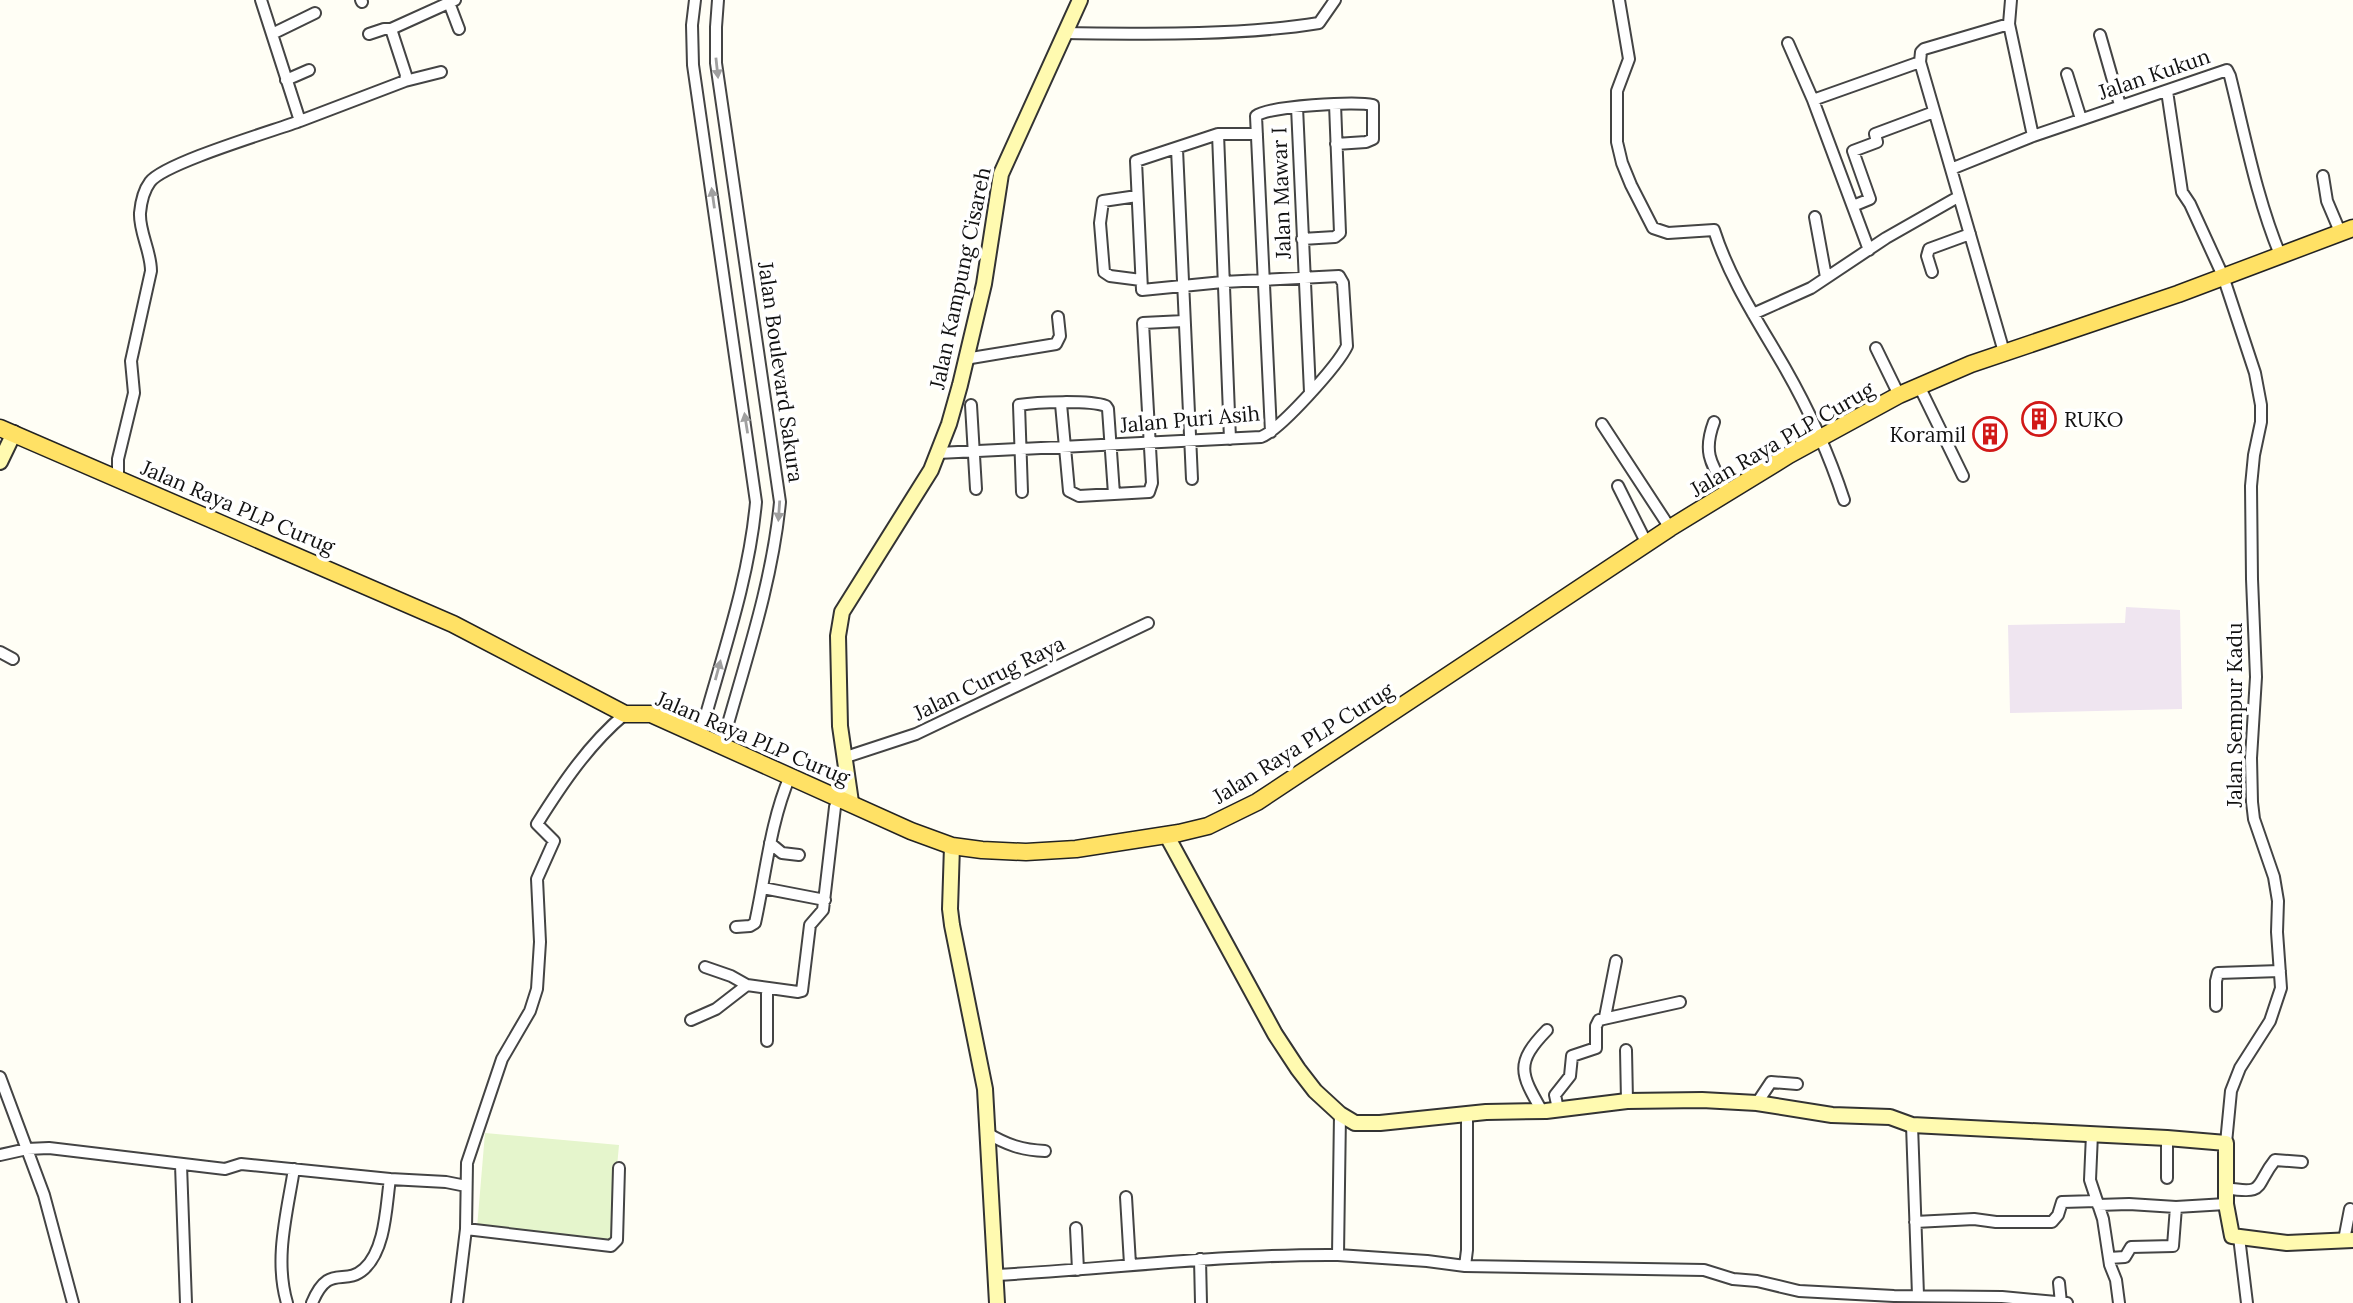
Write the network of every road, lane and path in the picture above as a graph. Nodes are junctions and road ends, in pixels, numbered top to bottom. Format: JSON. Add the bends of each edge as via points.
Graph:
{"nodes":[{"id":1,"x":261,"y":0,"type":"edge"},
{"id":2,"x":695,"y":0,"type":"edge"},
{"id":3,"x":718,"y":0,"type":"edge"},
{"id":4,"x":1080,"y":0,"type":"edge"},
{"id":5,"x":1335,"y":0,"type":"edge"},
{"id":6,"x":1619,"y":0,"type":"edge"},
{"id":7,"x":2011,"y":0,"type":"edge"},
{"id":8,"x":451,"y":1,"type":"edge"},
{"id":9,"x":315,"y":13,"type":"dead end"},
{"id":10,"x":2009,"y":24,"type":"junction"},
{"id":11,"x":391,"y":29,"type":"junction"},
{"id":12,"x":459,"y":29,"type":"dead end"},
{"id":13,"x":1065,"y":33,"type":"junction"},
{"id":14,"x":272,"y":34,"type":"junction"},
{"id":15,"x":369,"y":34,"type":"dead end"},
{"id":16,"x":2100,"y":35,"type":"dead end"},
{"id":17,"x":1788,"y":43,"type":"dead end"},
{"id":18,"x":1920,"y":62,"type":"junction"},
{"id":19,"x":309,"y":70,"type":"dead end"},
{"id":20,"x":441,"y":72,"type":"dead end"},
{"id":21,"x":2067,"y":74,"type":"dead end"},
{"id":22,"x":286,"y":80,"type":"junction"},
{"id":23,"x":405,"y":81,"type":"junction"},
{"id":24,"x":2167,"y":91,"type":"junction"},
{"id":25,"x":1813,"y":100,"type":"junction"},
{"id":26,"x":1335,"y":104,"type":"junction"},
{"id":27,"x":2120,"y":105,"type":"junction"},
{"id":28,"x":1297,"y":107,"type":"junction"},
{"id":29,"x":1934,"y":112,"type":"junction"},
{"id":30,"x":2081,"y":120,"type":"junction"},
{"id":31,"x":300,"y":121,"type":"junction"},
{"id":32,"x":1218,"y":134,"type":"junction"},
{"id":33,"x":1256,"y":134,"type":"junction"},
{"id":34,"x":2033,"y":136,"type":"junction"},
{"id":35,"x":1336,"y":144,"type":"junction"},
{"id":36,"x":1177,"y":149,"type":"junction"},
{"id":37,"x":1951,"y":169,"type":"junction"},
{"id":38,"x":2323,"y":176,"type":"dead end"},
{"id":39,"x":1138,"y":196,"type":"junction"},
{"id":40,"x":1958,"y":197,"type":"junction"},
{"id":41,"x":1853,"y":206,"type":"junction"},
{"id":42,"x":1815,"y":217,"type":"dead end"},
{"id":43,"x":2347,"y":231,"type":"edge"},
{"id":44,"x":1970,"y":234,"type":"junction"},
{"id":45,"x":1302,"y":239,"type":"junction"},
{"id":46,"x":1869,"y":250,"type":"junction"},
{"id":47,"x":2281,"y":257,"type":"junction"},
{"id":48,"x":1933,"y":272,"type":"dead end"},
{"id":49,"x":2223,"y":276,"type":"junction"},
{"id":50,"x":1826,"y":277,"type":"junction"},
{"id":51,"x":1304,"y":279,"type":"junction"},
{"id":52,"x":1264,"y":281,"type":"junction"},
{"id":53,"x":1223,"y":282,"type":"junction"},
{"id":54,"x":1141,"y":285,"type":"junction"},
{"id":55,"x":1182,"y":285,"type":"junction"},
{"id":56,"x":1753,"y":314,"type":"junction"},
{"id":57,"x":1058,"y":317,"type":"dead end"},
{"id":58,"x":1184,"y":321,"type":"junction"},
{"id":59,"x":756,"y":328,"type":"junction"},
{"id":60,"x":732,"y":331,"type":"junction"},
{"id":61,"x":1875,"y":348,"type":"dead end"},
{"id":62,"x":2004,"y":352,"type":"junction"},
{"id":63,"x":965,"y":359,"type":"junction"},
{"id":64,"x":1922,"y":385,"type":"junction"},
{"id":65,"x":1310,"y":392,"type":"junction"},
{"id":66,"x":1899,"y":395,"type":"junction"},
{"id":67,"x":1061,"y":404,"type":"junction"},
{"id":68,"x":971,"y":405,"type":"dead end"},
{"id":69,"x":1714,"y":422,"type":"dead end"},
{"id":70,"x":1602,"y":424,"type":"dead end"},
{"id":71,"x":7,"y":431,"type":"edge"},
{"id":72,"x":1271,"y":432,"type":"junction"},
{"id":73,"x":1821,"y":437,"type":"junction"},
{"id":74,"x":1230,"y":439,"type":"junction"},
{"id":75,"x":1190,"y":441,"type":"junction"},
{"id":76,"x":1150,"y":443,"type":"junction"},
{"id":77,"x":1110,"y":446,"type":"junction"},
{"id":78,"x":1065,"y":448,"type":"junction"},
{"id":79,"x":1019,"y":449,"type":"junction"},
{"id":80,"x":975,"y":452,"type":"junction"},
{"id":81,"x":938,"y":453,"type":"junction"},
{"id":82,"x":0,"y":462,"type":"edge"},
{"id":83,"x":1963,"y":476,"type":"dead end"},
{"id":84,"x":118,"y":477,"type":"junction"},
{"id":85,"x":1192,"y":479,"type":"dead end"},
{"id":86,"x":1618,"y":486,"type":"dead end"},
{"id":87,"x":976,"y":489,"type":"dead end"},
{"id":88,"x":1022,"y":492,"type":"dead end"},
{"id":89,"x":1728,"y":493,"type":"junction"},
{"id":90,"x":1114,"y":494,"type":"junction"},
{"id":91,"x":1844,"y":500,"type":"dead end"},
{"id":92,"x":1670,"y":528,"type":"junction"},
{"id":93,"x":1647,"y":544,"type":"junction"},
{"id":94,"x":1148,"y":623,"type":"dead end"},
{"id":95,"x":0,"y":652,"type":"edge"},
{"id":96,"x":13,"y":659,"type":"dead end"},
{"id":97,"x":625,"y":714,"type":"junction"},
{"id":98,"x":700,"y":736,"type":"junction"},
{"id":99,"x":722,"y":745,"type":"junction"},
{"id":100,"x":843,"y":758,"type":"junction"},
{"id":101,"x":790,"y":776,"type":"junction"},
{"id":102,"x":846,"y":800,"type":"junction"},
{"id":103,"x":1167,"y":836,"type":"junction"},
{"id":104,"x":770,"y":844,"type":"junction"},
{"id":105,"x":952,"y":846,"type":"junction"},
{"id":106,"x":799,"y":855,"type":"dead end"},
{"id":107,"x":763,"y":888,"type":"junction"},
{"id":108,"x":825,"y":900,"type":"junction"},
{"id":109,"x":736,"y":927,"type":"dead end"},
{"id":110,"x":1616,"y":961,"type":"dead end"},
{"id":111,"x":705,"y":967,"type":"dead end"},
{"id":112,"x":2280,"y":971,"type":"junction"},
{"id":113,"x":747,"y":985,"type":"junction"},
{"id":114,"x":767,"y":989,"type":"junction"},
{"id":115,"x":1681,"y":1002,"type":"dead end"},
{"id":116,"x":2216,"y":1006,"type":"dead end"},
{"id":117,"x":1605,"y":1017,"type":"junction"},
{"id":118,"x":691,"y":1020,"type":"dead end"},
{"id":119,"x":1547,"y":1030,"type":"dead end"},
{"id":120,"x":767,"y":1041,"type":"dead end"},
{"id":121,"x":1626,"y":1050,"type":"dead end"},
{"id":122,"x":0,"y":1077,"type":"edge"},
{"id":123,"x":1797,"y":1084,"type":"dead end"},
{"id":124,"x":1627,"y":1101,"type":"junction"},
{"id":125,"x":1757,"y":1103,"type":"junction"},
{"id":126,"x":1558,"y":1110,"type":"junction"},
{"id":127,"x":1542,"y":1111,"type":"junction"},
{"id":128,"x":1340,"y":1114,"type":"junction"},
{"id":129,"x":1467,"y":1114,"type":"junction"},
{"id":130,"x":1912,"y":1125,"type":"junction"},
{"id":131,"x":987,"y":1133,"type":"junction"},
{"id":132,"x":2092,"y":1134,"type":"junction"},
{"id":133,"x":2167,"y":1138,"type":"junction"},
{"id":134,"x":2226,"y":1143,"type":"junction"},
{"id":135,"x":27,"y":1149,"type":"junction"},
{"id":136,"x":1045,"y":1151,"type":"dead end"},
{"id":137,"x":0,"y":1155,"type":"edge"},
{"id":138,"x":2302,"y":1162,"type":"dead end"},
{"id":139,"x":181,"y":1165,"type":"junction"},
{"id":140,"x":619,"y":1168,"type":"dead end"},
{"id":141,"x":294,"y":1169,"type":"junction"},
{"id":142,"x":2167,"y":1178,"type":"dead end"},
{"id":143,"x":390,"y":1179,"type":"junction"},
{"id":144,"x":466,"y":1186,"type":"junction"},
{"id":145,"x":2226,"y":1188,"type":"junction"},
{"id":146,"x":1126,"y":1197,"type":"dead end"},
{"id":147,"x":2097,"y":1203,"type":"junction"},
{"id":148,"x":2226,"y":1204,"type":"junction"},
{"id":149,"x":2176,"y":1206,"type":"junction"},
{"id":150,"x":2350,"y":1209,"type":"dead end"},
{"id":151,"x":1915,"y":1222,"type":"junction"},
{"id":152,"x":1076,"y":1228,"type":"dead end"},
{"id":153,"x":466,"y":1229,"type":"junction"},
{"id":154,"x":2239,"y":1237,"type":"junction"},
{"id":155,"x":2348,"y":1240,"type":"edge"},
{"id":156,"x":1339,"y":1255,"type":"junction"},
{"id":157,"x":2109,"y":1258,"type":"junction"},
{"id":158,"x":1200,"y":1259,"type":"junction"},
{"id":159,"x":1130,"y":1264,"type":"junction"},
{"id":160,"x":1465,"y":1266,"type":"junction"},
{"id":161,"x":1078,"y":1270,"type":"junction"},
{"id":162,"x":996,"y":1275,"type":"junction"},
{"id":163,"x":2059,"y":1283,"type":"dead end"},
{"id":164,"x":1918,"y":1295,"type":"junction"},
{"id":165,"x":1823,"y":1298,"type":"edge"},
{"id":166,"x":1998,"y":1300,"type":"edge"},
{"id":167,"x":73,"y":1303,"type":"edge"},
{"id":168,"x":186,"y":1303,"type":"edge"},
{"id":169,"x":287,"y":1303,"type":"edge"},
{"id":170,"x":312,"y":1303,"type":"edge"},
{"id":171,"x":457,"y":1303,"type":"edge"},
{"id":172,"x":997,"y":1303,"type":"edge"},
{"id":173,"x":1201,"y":1303,"type":"edge"},
{"id":174,"x":2061,"y":1303,"type":"edge"},
{"id":175,"x":2067,"y":1303,"type":"edge"},
{"id":176,"x":2119,"y":1303,"type":"edge"},
{"id":177,"x":2247,"y":1303,"type":"edge"}],
"edges":[{"from":1,"to":14,"type":"street"},
{"from":60,"to":2,"type":"street","name":"Jalan Boulevard Sakura","one_way":true,"via":[[693,65]]},
{"from":3,"to":59,"type":"street","name":"Jalan Boulevard Sakura","one_way":true,"via":[[716,63]]},
{"from":4,"to":13,"type":"street","name":"Jalan Kampung Cisareh"},
{"from":5,"to":13,"type":"street","via":[[1319,23],[1294,27]]},
{"from":6,"to":56,"type":"street","via":[[1629,59],[1617,90],[1616,131],[1631,185],[1653,228],[1668,233],[1714,230],[1735,284]]},
{"from":7,"to":10,"type":"street"},
{"from":8,"to":11,"type":"street"},
{"from":8,"to":12,"type":"street"},
{"from":9,"to":14,"type":"street"},
{"from":10,"to":18,"type":"street","via":[[1924,49]]},
{"from":10,"to":34,"type":"street"},
{"from":11,"to":15,"type":"street"},
{"from":11,"to":23,"type":"street"},
{"from":13,"to":63,"type":"street","name":"Jalan Kampung Cisareh","via":[[1001,173],[984,284]]},
{"from":14,"to":22,"type":"street"},
{"from":16,"to":27,"type":"street"},
{"from":17,"to":25,"type":"street"},
{"from":18,"to":25,"type":"street"},
{"from":18,"to":29,"type":"street"},
{"from":19,"to":22,"type":"street"},
{"from":20,"to":23,"type":"street"},
{"from":21,"to":30,"type":"street"},
{"from":22,"to":31,"type":"street"},
{"from":23,"to":31,"type":"street"},
{"from":24,"to":27,"type":"street","name":"Jalan Kukun"},
{"from":24,"to":47,"type":"street","name":"Jalan Kukun","via":[[2229,72],[2270,231]]},
{"from":24,"to":49,"type":"street","name":"Jalan Sempur Kadu","via":[[2182,192]]},
{"from":25,"to":41,"type":"street"},
{"from":26,"to":28,"type":"street"},
{"from":26,"to":35,"type":"street"},
{"from":26,"to":35,"type":"street","via":[[1371,104],[1374,108],[1373,139]]},
{"from":27,"to":30,"type":"street","name":"Jalan Kukun"},
{"from":28,"to":33,"type":"street","via":[[1258,113]]},
{"from":28,"to":45,"type":"street","name":"Jalan Mawar I"},
{"from":29,"to":37,"type":"street"},
{"from":29,"to":41,"type":"street","via":[[1875,134],[1877,142],[1853,151],[1870,194],[1870,199]]},
{"from":30,"to":34,"type":"street","name":"Jalan Kukun"},
{"from":31,"to":84,"type":"street","via":[[173,166],[150,181],[139,215],[151,271],[131,361],[134,393]]},
{"from":32,"to":33,"type":"street"},
{"from":32,"to":36,"type":"street"},
{"from":32,"to":53,"type":"street"},
{"from":33,"to":52,"type":"street"},
{"from":34,"to":37,"type":"street","name":"Jalan Kukun"},
{"from":35,"to":45,"type":"street","via":[[1340,233]]},
{"from":36,"to":39,"type":"street","via":[[1136,161]]},
{"from":36,"to":55,"type":"street"},
{"from":37,"to":40,"type":"street"},
{"from":38,"to":43,"type":"street","via":[[2327,201]]},
{"from":39,"to":54,"type":"street"},
{"from":39,"to":54,"type":"street","name":"Jalan Puri Asih","via":[[1103,201],[1100,223],[1106,275]]},
{"from":40,"to":44,"type":"street"},
{"from":40,"to":46,"type":"street"},
{"from":41,"to":46,"type":"street"},
{"from":42,"to":50,"type":"street"},
{"from":43,"to":47,"type":"main road","name":"Jalan Raya PLP Curug"},
{"from":44,"to":48,"type":"street","via":[[1929,249]]},
{"from":44,"to":62,"type":"street"},
{"from":45,"to":51,"type":"street","name":"Jalan Mawar I"},
{"from":46,"to":50,"type":"street"},
{"from":47,"to":49,"type":"main road","name":"Jalan Raya PLP Curug"},
{"from":49,"to":62,"type":"main road","name":"Jalan Raya PLP Curug"},
{"from":49,"to":112,"type":"street","name":"Jalan Sempur Kadu","via":[[2261,405],[2251,486],[2256,677],[2252,802],[2278,901]]},
{"from":50,"to":56,"type":"street"},
{"from":51,"to":52,"type":"street","name":"Jalan Puri Asih"},
{"from":51,"to":65,"type":"street","name":"Jalan Mawar I"},
{"from":51,"to":65,"type":"street","name":"Jalan Puri Asih","via":[[1341,278],[1347,346]]},
{"from":52,"to":53,"type":"street","name":"Jalan Puri Asih"},
{"from":52,"to":72,"type":"street"},
{"from":53,"to":55,"type":"street","name":"Jalan Puri Asih"},
{"from":53,"to":74,"type":"street"},
{"from":54,"to":55,"type":"street","name":"Jalan Puri Asih"},
{"from":55,"to":58,"type":"street"},
{"from":56,"to":73,"type":"street"},
{"from":57,"to":63,"type":"street","via":[[1056,344]]},
{"from":58,"to":75,"type":"street"},
{"from":58,"to":76,"type":"street","via":[[1143,323]]},
{"from":59,"to":60,"type":"street"},
{"from":59,"to":99,"type":"street","name":"Jalan Boulevard Sakura","one_way":true,"via":[[780,502],[768,574]]},
{"from":98,"to":60,"type":"street","name":"Jalan Boulevard Sakura","one_way":true,"via":[[754,531],[756,502]]},
{"from":61,"to":66,"type":"street"},
{"from":62,"to":64,"type":"main road","name":"Jalan Raya PLP Curug"},
{"from":63,"to":81,"type":"street","name":"Jalan Kampung Cisareh"},
{"from":64,"to":66,"type":"main road","name":"Jalan Raya PLP Curug"},
{"from":64,"to":83,"type":"street"},
{"from":65,"to":72,"type":"street","name":"Jalan Puri Asih"},
{"from":66,"to":73,"type":"main road","name":"Jalan Raya PLP Curug"},
{"from":67,"to":77,"type":"street","via":[[1107,406]]},
{"from":67,"to":78,"type":"street"},
{"from":67,"to":79,"type":"street","via":[[1019,405]]},
{"from":68,"to":80,"type":"street"},
{"from":69,"to":89,"type":"street","via":[[1708,452]]},
{"from":70,"to":92,"type":"street"},
{"from":71,"to":82,"type":"street"},
{"from":71,"to":84,"type":"main road","name":"Jalan Raya PLP Curug"},
{"from":72,"to":74,"type":"street","name":"Jalan Puri Asih"},
{"from":73,"to":89,"type":"main road","name":"Jalan Raya PLP Curug"},
{"from":73,"to":91,"type":"street"},
{"from":74,"to":75,"type":"street","name":"Jalan Puri Asih"},
{"from":75,"to":76,"type":"street","name":"Jalan Puri Asih"},
{"from":75,"to":85,"type":"street"},
{"from":76,"to":77,"type":"street","name":"Jalan Puri Asih"},
{"from":76,"to":90,"type":"street","via":[[1152,488]]},
{"from":77,"to":78,"type":"street","name":"Jalan Puri Asih"},
{"from":77,"to":90,"type":"street"},
{"from":78,"to":79,"type":"street","name":"Jalan Puri Asih"},
{"from":78,"to":90,"type":"street","via":[[1073,495]]},
{"from":79,"to":80,"type":"street","name":"Jalan Puri Asih"},
{"from":79,"to":88,"type":"street"},
{"from":80,"to":81,"type":"street","name":"Jalan Puri Asih"},
{"from":80,"to":87,"type":"street"},
{"from":81,"to":100,"type":"street","name":"Jalan Kampung Cisareh","via":[[842,612],[838,636]]},
{"from":84,"to":97,"type":"main road","name":"Jalan Raya PLP Curug","via":[[453,624]]},
{"from":86,"to":93,"type":"street"},
{"from":89,"to":92,"type":"main road","name":"Jalan Raya PLP Curug"},
{"from":92,"to":93,"type":"main road","name":"Jalan Raya PLP Curug"},
{"from":93,"to":103,"type":"main road","name":"Jalan Raya PLP Curug","via":[[1257,802],[1208,826]]},
{"from":94,"to":100,"type":"street","name":"Jalan Curug Raya","via":[[916,734]]},
{"from":95,"to":96,"type":"street"},
{"from":97,"to":98,"type":"main road","name":"Jalan Raya PLP Curug","via":[[651,714]]},
{"from":97,"to":144,"type":"street","via":[[601,734],[537,824],[554,841],[537,879],[537,989],[486,1101],[467,1163]]},
{"from":98,"to":99,"type":"main road","name":"Jalan Raya PLP Curug"},
{"from":99,"to":101,"type":"main road","name":"Jalan Raya PLP Curug"},
{"from":100,"to":102,"type":"street","name":"Jalan Kampung Cisareh"},
{"from":101,"to":102,"type":"main road","name":"Jalan Raya PLP Curug"},
{"from":101,"to":104,"type":"street","via":[[778,804]]},
{"from":102,"to":105,"type":"main road","name":"Jalan Raya PLP Curug"},
{"from":102,"to":108,"type":"street","via":[[835,807]]},
{"from":103,"to":105,"type":"main road","name":"Jalan Raya PLP Curug","via":[[1056,850],[1003,852]]},
{"from":103,"to":128,"type":"street","via":[[1275,1034],[1306,1081]]},
{"from":104,"to":106,"type":"street","via":[[782,853]]},
{"from":104,"to":107,"type":"street"},
{"from":105,"to":131,"type":"street","via":[[952,925],[985,1089]]},
{"from":107,"to":108,"type":"street"},
{"from":107,"to":109,"type":"street","via":[[754,923]]},
{"from":108,"to":114,"type":"street","via":[[810,925],[802,991]]},
{"from":110,"to":117,"type":"street"},
{"from":111,"to":113,"type":"street"},
{"from":112,"to":116,"type":"street","via":[[2218,973]]},
{"from":112,"to":134,"type":"street","name":"Jalan Sempur Kadu","via":[[2276,1008],[2231,1091]]},
{"from":113,"to":114,"type":"street"},
{"from":113,"to":118,"type":"street","via":[[716,1009]]},
{"from":114,"to":120,"type":"street"},
{"from":115,"to":117,"type":"street"},
{"from":117,"to":126,"type":"street","via":[[1597,1022],[1596,1048],[1572,1056],[1570,1076],[1555,1096]]},
{"from":119,"to":127,"type":"street","via":[[1529,1048],[1525,1070]]},
{"from":121,"to":124,"type":"street"},
{"from":122,"to":135,"type":"street"},
{"from":123,"to":125,"type":"street","via":[[1771,1082]]},
{"from":124,"to":125,"type":"street"},
{"from":124,"to":126,"type":"street"},
{"from":125,"to":130,"type":"street","via":[[1832,1115],[1890,1117]]},
{"from":126,"to":127,"type":"street"},
{"from":127,"to":129,"type":"street"},
{"from":128,"to":129,"type":"street","via":[[1366,1124]]},
{"from":128,"to":156,"type":"street"},
{"from":129,"to":160,"type":"street"},
{"from":130,"to":132,"type":"street"},
{"from":130,"to":151,"type":"street"},
{"from":131,"to":136,"type":"street","via":[[1006,1145]]},
{"from":131,"to":162,"type":"street"},
{"from":132,"to":133,"type":"street"},
{"from":132,"to":147,"type":"street","via":[[2090,1180]]},
{"from":133,"to":134,"type":"street"},
{"from":133,"to":142,"type":"street"},
{"from":134,"to":145,"type":"street"},
{"from":135,"to":137,"type":"street"},
{"from":135,"to":139,"type":"street","via":[[86,1151]]},
{"from":135,"to":167,"type":"street"},
{"from":138,"to":145,"type":"street","via":[[2276,1160],[2254,1190]]},
{"from":139,"to":141,"type":"street"},
{"from":139,"to":168,"type":"street"},
{"from":140,"to":153,"type":"street","via":[[617,1240],[611,1246]]},
{"from":141,"to":143,"type":"street"},
{"from":141,"to":169,"type":"street","via":[[281,1247]]},
{"from":143,"to":144,"type":"street"},
{"from":143,"to":170,"type":"street","via":[[382,1234],[369,1262],[358,1272],[328,1279]]},
{"from":144,"to":153,"type":"street"},
{"from":145,"to":148,"type":"street"},
{"from":146,"to":159,"type":"street"},
{"from":147,"to":149,"type":"street"},
{"from":147,"to":151,"type":"street","via":[[2062,1202],[2052,1222]]},
{"from":147,"to":157,"type":"street"},
{"from":148,"to":149,"type":"street"},
{"from":148,"to":154,"type":"street","via":[[2232,1236]]},
{"from":149,"to":157,"type":"street","via":[[2173,1246],[2132,1247],[2125,1257]]},
{"from":150,"to":155,"type":"street"},
{"from":151,"to":164,"type":"street"},
{"from":152,"to":161,"type":"street"},
{"from":153,"to":171,"type":"street"},
{"from":154,"to":155,"type":"street","via":[[2287,1243]]},
{"from":154,"to":177,"type":"street"},
{"from":156,"to":158,"type":"street"},
{"from":156,"to":160,"type":"street"},
{"from":157,"to":176,"type":"street"},
{"from":158,"to":159,"type":"street"},
{"from":158,"to":173,"type":"street"},
{"from":159,"to":161,"type":"street"},
{"from":160,"to":165,"type":"street","via":[[1704,1270]]},
{"from":161,"to":162,"type":"street"},
{"from":162,"to":172,"type":"street"},
{"from":163,"to":174,"type":"street"},
{"from":164,"to":165,"type":"street"},
{"from":164,"to":166,"type":"street"},
{"from":166,"to":174,"type":"street"},
{"from":174,"to":175,"type":"street"}]}
